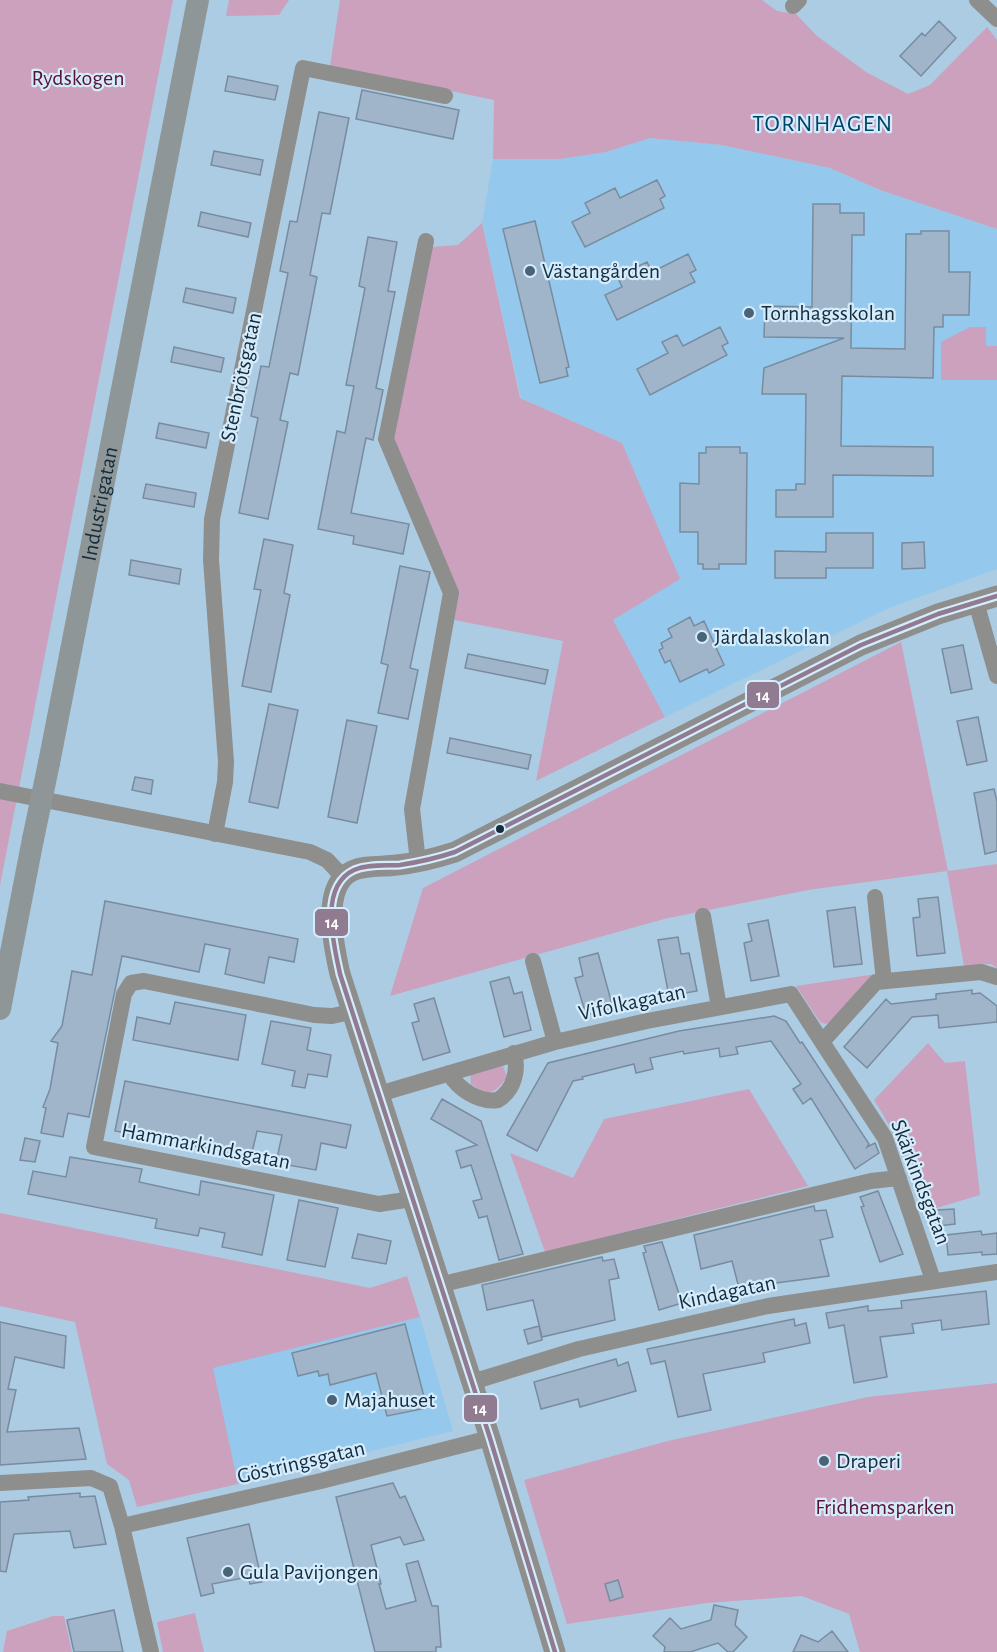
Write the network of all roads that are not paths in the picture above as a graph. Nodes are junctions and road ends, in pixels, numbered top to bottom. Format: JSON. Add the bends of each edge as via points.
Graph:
{"nodes":[{"id":1,"x":198,"y":0,"type":"edge"},
{"id":2,"x":977,"y":0,"type":"edge"},
{"id":3,"x":997,"y":19,"type":"edge"},
{"id":4,"x":446,"y":96,"type":"dead end"},
{"id":5,"x":426,"y":241,"type":"dead end"},
{"id":6,"x":997,"y":596,"type":"edge"},
{"id":7,"x":976,"y":602,"type":"junction"},
{"id":8,"x":997,"y":676,"type":"edge"},
{"id":9,"x":0,"y":791,"type":"edge"},
{"id":10,"x":214,"y":834,"type":"junction"},
{"id":11,"x":418,"y":862,"type":"junction"},
{"id":12,"x":343,"y":877,"type":"junction"},
{"id":13,"x":875,"y":897,"type":"dead end"},
{"id":14,"x":703,"y":916,"type":"dead end"},
{"id":15,"x":533,"y":961,"type":"dead end"},
{"id":16,"x":997,"y":977,"type":"edge"},
{"id":17,"x":884,"y":981,"type":"junction"},
{"id":18,"x":719,"y":1007,"type":"junction"},
{"id":19,"x":0,"y":1009,"type":"edge"},
{"id":20,"x":351,"y":1012,"type":"junction"},
{"id":21,"x":555,"y":1042,"type":"junction"},
{"id":22,"x":822,"y":1042,"type":"junction"},
{"id":23,"x":514,"y":1053,"type":"junction"},
{"id":24,"x":449,"y":1073,"type":"junction"},
{"id":25,"x":379,"y":1094,"type":"junction"},
{"id":26,"x":899,"y":1178,"type":"junction"},
{"id":27,"x":412,"y":1199,"type":"junction"},
{"id":28,"x":997,"y":1272,"type":"edge"},
{"id":29,"x":933,"y":1280,"type":"junction"},
{"id":30,"x":439,"y":1285,"type":"junction"},
{"id":31,"x":471,"y":1382,"type":"junction"},
{"id":32,"x":490,"y":1438,"type":"junction"},
{"id":33,"x":0,"y":1483,"type":"edge"},
{"id":34,"x":122,"y":1526,"type":"junction"},
{"id":35,"x":151,"y":1652,"type":"edge"},
{"id":36,"x":555,"y":1652,"type":"edge"}],
"edges":[{"from":1,"to":19,"type":"main road","name":"Industrigatan","bridge":true},
{"from":2,"to":3,"type":"street"},
{"from":4,"to":10,"type":"street","name":"Stenbrötsgatan","via":[[303,68],[213,519],[212,560],[226,762]]},
{"from":5,"to":11,"type":"street","via":[[386,439],[451,592],[412,809]]},
{"from":6,"to":7,"type":"street"},
{"from":7,"to":8,"type":"street"},
{"from":7,"to":11,"type":"street","via":[[851,650],[476,842]]},
{"from":9,"to":10,"type":"street"},
{"from":10,"to":12,"type":"street","via":[[310,852],[327,860]]},
{"from":11,"to":12,"type":"street","via":[[363,868]]},
{"from":12,"to":20,"type":"street","via":[[334,896],[333,934]]},
{"from":13,"to":17,"type":"street"},
{"from":14,"to":18,"type":"street","name":"Vifolkagatan"},
{"from":15,"to":21,"type":"street","name":"Vifolkagatan"},
{"from":16,"to":17,"type":"street","via":[[981,972]]},
{"from":17,"to":22,"type":"street","via":[[876,982]]},
{"from":18,"to":21,"type":"street","name":"Vifolkagatan"},
{"from":18,"to":22,"type":"street","name":"Vifolkagatan","via":[[791,994]]},
{"from":20,"to":25,"type":"street"},
{"from":20,"to":27,"type":"street","name":"Hammarkindsgatan","via":[[314,1016],[144,981],[131,983],[124,994],[94,1147],[380,1204]]},
{"from":21,"to":23,"type":"street","name":"Vifolkagatan"},
{"from":22,"to":26,"type":"street","name":"Skärkindsgatan","via":[[881,1129]]},
{"from":23,"to":24,"type":"street","name":"Vifolkagatan"},
{"from":23,"to":24,"type":"street","via":[[516,1073],[508,1091],[498,1100],[480,1099],[458,1086]]},
{"from":24,"to":25,"type":"street","name":"Vifolkagatan"},
{"from":25,"to":27,"type":"street"},
{"from":26,"to":29,"type":"street","name":"Skärkindsgatan"},
{"from":26,"to":30,"type":"street","via":[[872,1181]]},
{"from":27,"to":30,"type":"street"},
{"from":28,"to":29,"type":"street","name":"Kindagatan"},
{"from":29,"to":31,"type":"street","name":"Kindagatan","via":[[694,1322],[579,1349]]},
{"from":30,"to":31,"type":"street"},
{"from":31,"to":32,"type":"street"},
{"from":32,"to":34,"type":"street","name":"Göstringsgatan"},
{"from":32,"to":36,"type":"street"},
{"from":33,"to":34,"type":"street","via":[[97,1479],[114,1492]]},
{"from":34,"to":35,"type":"street"}]}
